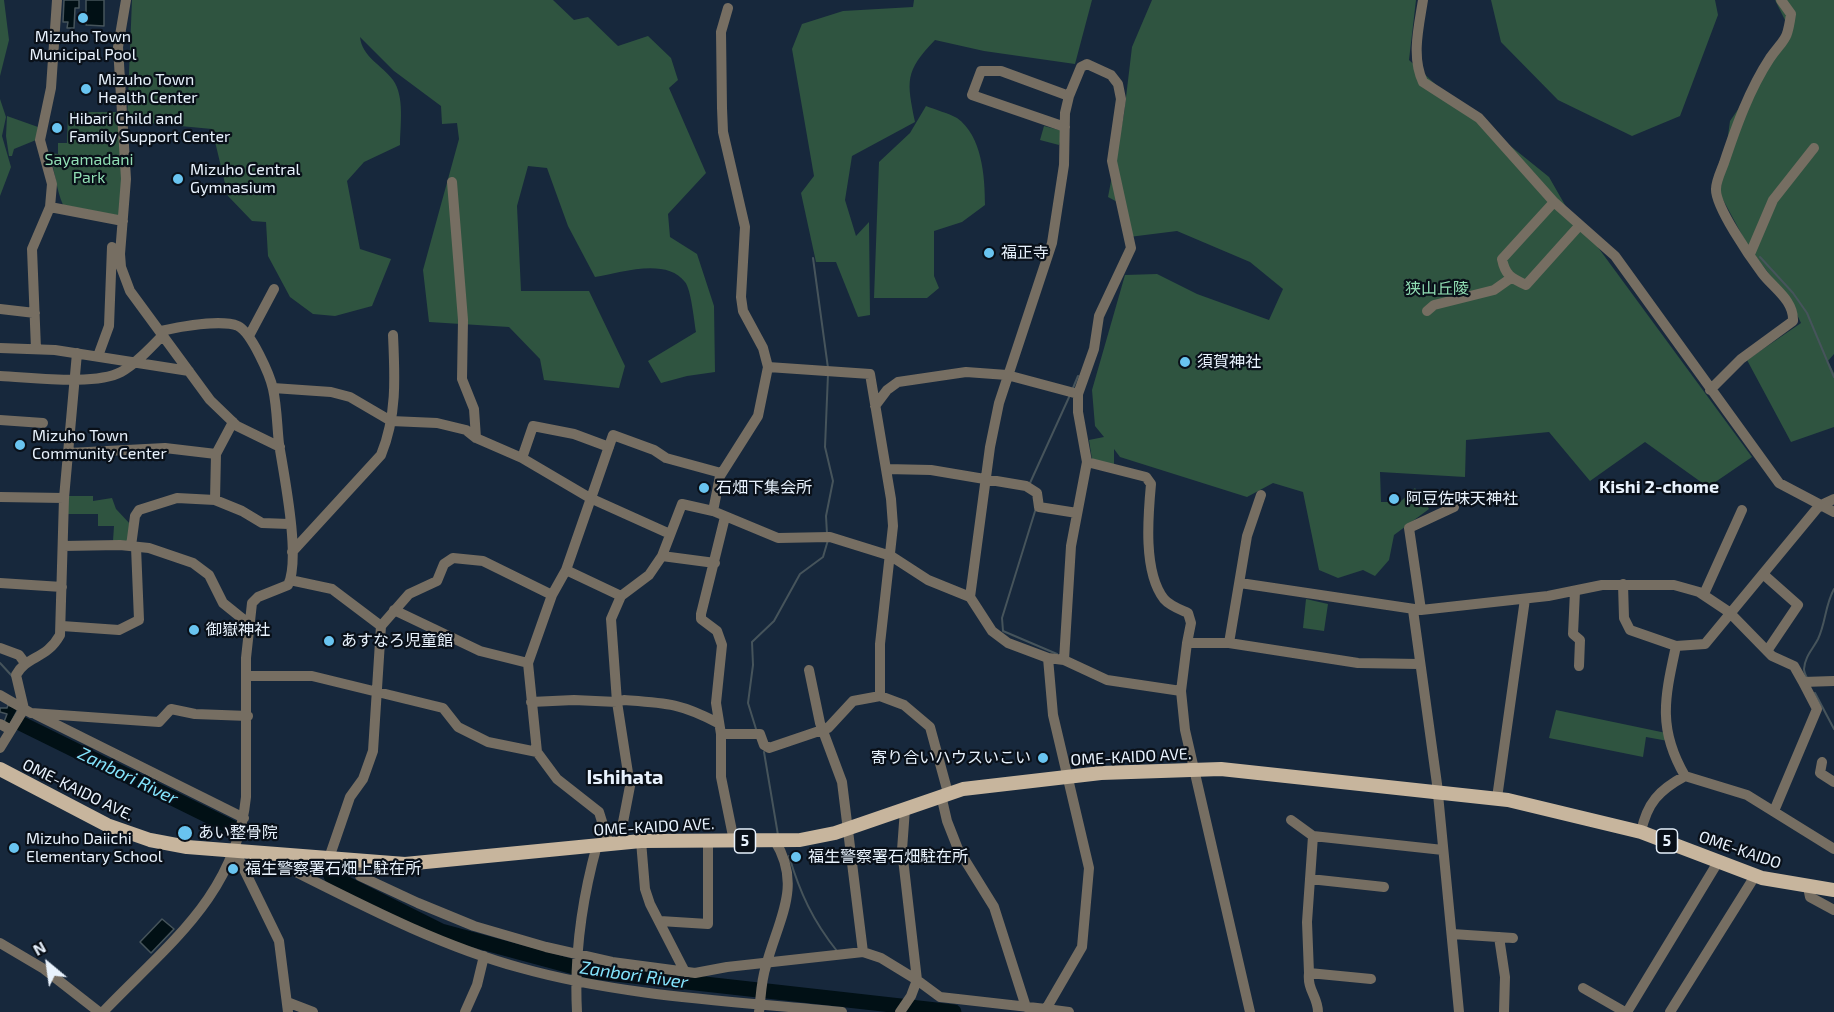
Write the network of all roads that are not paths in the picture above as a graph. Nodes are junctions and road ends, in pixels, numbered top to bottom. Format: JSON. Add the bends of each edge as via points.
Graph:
{"nodes":[{"id":1,"x":57,"y":0,"type":"edge"},
{"id":2,"x":126,"y":0,"type":"edge"},
{"id":3,"x":1423,"y":0,"type":"edge"},
{"id":4,"x":1781,"y":0,"type":"edge"},
{"id":5,"x":728,"y":8,"type":"dead end"},
{"id":6,"x":1069,"y":96,"type":"junction"},
{"id":7,"x":1065,"y":127,"type":"junction"},
{"id":8,"x":1814,"y":148,"type":"dead end"},
{"id":9,"x":452,"y":182,"type":"dead end"},
{"id":10,"x":1554,"y":202,"type":"junction"},
{"id":11,"x":50,"y":207,"type":"junction"},
{"id":12,"x":123,"y":221,"type":"junction"},
{"id":13,"x":1579,"y":226,"type":"junction"},
{"id":14,"x":112,"y":247,"type":"dead end"},
{"id":15,"x":1750,"y":254,"type":"junction"},
{"id":16,"x":1511,"y":278,"type":"junction"},
{"id":17,"x":274,"y":289,"type":"dead end"},
{"id":18,"x":0,"y":309,"type":"edge"},
{"id":19,"x":1427,"y":311,"type":"dead end"},
{"id":20,"x":35,"y":313,"type":"junction"},
{"id":21,"x":162,"y":333,"type":"junction"},
{"id":22,"x":393,"y":335,"type":"dead end"},
{"id":23,"x":249,"y":336,"type":"junction"},
{"id":24,"x":0,"y":348,"type":"edge"},
{"id":25,"x":36,"y":349,"type":"junction"},
{"id":26,"x":77,"y":353,"type":"junction"},
{"id":27,"x":98,"y":356,"type":"junction"},
{"id":28,"x":134,"y":363,"type":"junction"},
{"id":29,"x":768,"y":367,"type":"junction"},
{"id":30,"x":189,"y":371,"type":"junction"},
{"id":31,"x":1007,"y":375,"type":"junction"},
{"id":32,"x":0,"y":376,"type":"edge"},
{"id":33,"x":76,"y":380,"type":"junction"},
{"id":34,"x":273,"y":388,"type":"junction"},
{"id":35,"x":1710,"y":390,"type":"junction"},
{"id":36,"x":1078,"y":394,"type":"junction"},
{"id":37,"x":875,"y":406,"type":"junction"},
{"id":38,"x":0,"y":420,"type":"edge"},
{"id":39,"x":391,"y":421,"type":"junction"},
{"id":40,"x":232,"y":422,"type":"junction"},
{"id":41,"x":44,"y":423,"type":"dead end"},
{"id":42,"x":476,"y":438,"type":"junction"},
{"id":43,"x":280,"y":447,"type":"junction"},
{"id":44,"x":609,"y":447,"type":"junction"},
{"id":45,"x":69,"y":453,"type":"junction"},
{"id":46,"x":216,"y":454,"type":"junction"},
{"id":47,"x":522,"y":458,"type":"junction"},
{"id":48,"x":1087,"y":462,"type":"junction"},
{"id":49,"x":886,"y":469,"type":"junction"},
{"id":50,"x":721,"y":473,"type":"junction"},
{"id":51,"x":986,"y":480,"type":"junction"},
{"id":52,"x":1261,"y":495,"type":"dead end"},
{"id":53,"x":0,"y":497,"type":"edge"},
{"id":54,"x":64,"y":498,"type":"junction"},
{"id":55,"x":590,"y":498,"type":"junction"},
{"id":56,"x":1834,"y":499,"type":"edge"},
{"id":57,"x":215,"y":500,"type":"junction"},
{"id":58,"x":1819,"y":506,"type":"junction"},
{"id":59,"x":1454,"y":507,"type":"dead end"},
{"id":60,"x":1742,"y":510,"type":"dead end"},
{"id":61,"x":713,"y":511,"type":"junction"},
{"id":62,"x":1834,"y":512,"type":"edge"},
{"id":63,"x":1077,"y":513,"type":"junction"},
{"id":64,"x":725,"y":517,"type":"junction"},
{"id":65,"x":289,"y":524,"type":"junction"},
{"id":66,"x":670,"y":534,"type":"junction"},
{"id":67,"x":63,"y":546,"type":"junction"},
{"id":68,"x":134,"y":546,"type":"junction"},
{"id":69,"x":292,"y":552,"type":"junction"},
{"id":70,"x":662,"y":556,"type":"junction"},
{"id":71,"x":891,"y":556,"type":"junction"},
{"id":72,"x":715,"y":563,"type":"junction"},
{"id":73,"x":566,"y":570,"type":"junction"},
{"id":74,"x":1763,"y":574,"type":"junction"},
{"id":75,"x":290,"y":580,"type":"junction"},
{"id":76,"x":0,"y":583,"type":"edge"},
{"id":77,"x":1240,"y":583,"type":"junction"},
{"id":78,"x":1623,"y":584,"type":"junction"},
{"id":79,"x":62,"y":587,"type":"junction"},
{"id":80,"x":1575,"y":591,"type":"junction"},
{"id":81,"x":1704,"y":594,"type":"junction"},
{"id":82,"x":552,"y":595,"type":"junction"},
{"id":83,"x":621,"y":596,"type":"junction"},
{"id":84,"x":970,"y":597,"type":"junction"},
{"id":85,"x":1525,"y":598,"type":"junction"},
{"id":86,"x":394,"y":610,"type":"junction"},
{"id":87,"x":1417,"y":610,"type":"junction"},
{"id":88,"x":1729,"y":612,"type":"junction"},
{"id":89,"x":249,"y":624,"type":"junction"},
{"id":90,"x":62,"y":626,"type":"junction"},
{"id":91,"x":381,"y":626,"type":"junction"},
{"id":92,"x":1187,"y":643,"type":"junction"},
{"id":93,"x":1229,"y":644,"type":"junction"},
{"id":94,"x":1676,"y":646,"type":"junction"},
{"id":95,"x":0,"y":648,"type":"edge"},
{"id":96,"x":1767,"y":651,"type":"junction"},
{"id":97,"x":1048,"y":658,"type":"junction"},
{"id":98,"x":1064,"y":660,"type":"junction"},
{"id":99,"x":25,"y":663,"type":"junction"},
{"id":100,"x":528,"y":663,"type":"junction"},
{"id":101,"x":1419,"y":664,"type":"junction"},
{"id":102,"x":1579,"y":666,"type":"dead end"},
{"id":103,"x":809,"y":670,"type":"dead end"},
{"id":104,"x":246,"y":676,"type":"junction"},
{"id":105,"x":1834,"y":681,"type":"edge"},
{"id":106,"x":1807,"y":682,"type":"junction"},
{"id":107,"x":375,"y":691,"type":"junction"},
{"id":108,"x":1181,"y":691,"type":"junction"},
{"id":109,"x":0,"y":695,"type":"edge"},
{"id":110,"x":880,"y":696,"type":"junction"},
{"id":111,"x":531,"y":702,"type":"junction"},
{"id":112,"x":617,"y":702,"type":"junction"},
{"id":113,"x":26,"y":710,"type":"junction"},
{"id":114,"x":248,"y":716,"type":"junction"},
{"id":115,"x":0,"y":724,"type":"edge"},
{"id":116,"x":12,"y":729,"type":"junction"},
{"id":117,"x":720,"y":729,"type":"junction"},
{"id":118,"x":824,"y":729,"type":"junction"},
{"id":119,"x":0,"y":748,"type":"edge"},
{"id":120,"x":537,"y":752,"type":"junction"},
{"id":121,"x":1822,"y":762,"type":"dead end"},
{"id":122,"x":0,"y":769,"type":"edge"},
{"id":123,"x":1194,"y":770,"type":"junction"},
{"id":124,"x":1685,"y":776,"type":"junction"},
{"id":125,"x":1068,"y":777,"type":"junction"},
{"id":126,"x":1834,"y":782,"type":"edge"},
{"id":127,"x":1436,"y":792,"type":"junction"},
{"id":128,"x":945,"y":794,"type":"junction"},
{"id":129,"x":1497,"y":798,"type":"junction"},
{"id":130,"x":905,"y":808,"type":"junction"},
{"id":131,"x":1774,"y":811,"type":"junction"},
{"id":132,"x":244,"y":818,"type":"junction"},
{"id":133,"x":1291,"y":819,"type":"dead end"},
{"id":134,"x":846,"y":829,"type":"junction"},
{"id":135,"x":1641,"y":832,"type":"junction"},
{"id":136,"x":1313,"y":836,"type":"junction"},
{"id":137,"x":641,"y":841,"type":"junction"},
{"id":138,"x":708,"y":841,"type":"junction"},
{"id":139,"x":735,"y":841,"type":"junction"},
{"id":140,"x":775,"y":841,"type":"junction"},
{"id":141,"x":608,"y":844,"type":"junction"},
{"id":142,"x":1834,"y":849,"type":"edge"},
{"id":143,"x":1443,"y":850,"type":"junction"},
{"id":144,"x":235,"y":851,"type":"junction"},
{"id":145,"x":282,"y":855,"type":"junction"},
{"id":146,"x":329,"y":858,"type":"junction"},
{"id":147,"x":360,"y":861,"type":"junction"},
{"id":148,"x":1718,"y":862,"type":"junction"},
{"id":149,"x":1755,"y":876,"type":"junction"},
{"id":150,"x":1310,"y":879,"type":"junction"},
{"id":151,"x":1384,"y":887,"type":"dead end"},
{"id":152,"x":1808,"y":887,"type":"junction"},
{"id":153,"x":1834,"y":890,"type":"edge"},
{"id":154,"x":1834,"y":910,"type":"edge"},
{"id":155,"x":660,"y":921,"type":"junction"},
{"id":156,"x":1452,"y":934,"type":"junction"},
{"id":157,"x":1499,"y":937,"type":"junction"},
{"id":158,"x":1513,"y":938,"type":"dead end"},
{"id":159,"x":0,"y":943,"type":"edge"},
{"id":160,"x":863,"y":952,"type":"junction"},
{"id":161,"x":484,"y":956,"type":"junction"},
{"id":162,"x":578,"y":956,"type":"junction"},
{"id":163,"x":766,"y":963,"type":"junction"},
{"id":164,"x":685,"y":972,"type":"junction"},
{"id":165,"x":1309,"y":973,"type":"junction"},
{"id":166,"x":575,"y":979,"type":"junction"},
{"id":167,"x":1371,"y":979,"type":"dead end"},
{"id":168,"x":917,"y":980,"type":"junction"},
{"id":169,"x":1582,"y":988,"type":"dead end"},
{"id":170,"x":760,"y":1005,"type":"edge"},
{"id":171,"x":287,"y":1007,"type":"edge"},
{"id":172,"x":1031,"y":1009,"type":"edge"},
{"id":173,"x":1046,"y":1009,"type":"junction"},
{"id":174,"x":101,"y":1012,"type":"edge"},
{"id":175,"x":314,"y":1012,"type":"edge"},
{"id":176,"x":465,"y":1012,"type":"edge"},
{"id":177,"x":577,"y":1012,"type":"edge"},
{"id":178,"x":842,"y":1012,"type":"edge"},
{"id":179,"x":900,"y":1012,"type":"edge"},
{"id":180,"x":1069,"y":1012,"type":"edge"},
{"id":181,"x":1250,"y":1012,"type":"edge"},
{"id":182,"x":1318,"y":1012,"type":"edge"},
{"id":183,"x":1459,"y":1012,"type":"edge"},
{"id":184,"x":1504,"y":1012,"type":"edge"},
{"id":185,"x":1626,"y":1012,"type":"edge"},
{"id":186,"x":1670,"y":1012,"type":"edge"}],
"edges":[{"from":1,"to":11,"type":"street","via":[[51,88],[40,140],[52,184]]},
{"from":2,"to":12,"type":"street","via":[[118,47],[126,179]]},
{"from":3,"to":10,"type":"street","via":[[1417,47],[1423,82],[1479,118]]},
{"from":4,"to":15,"type":"street","via":[[1791,14],[1788,37],[1770,58],[1749,97],[1732,135],[1716,188],[1718,203]]},
{"from":5,"to":29,"type":"street","via":[[721,32],[723,132],[745,227],[741,297]]},
{"from":6,"to":7,"type":"street"},
{"from":6,"to":7,"type":"street","via":[[1001,71],[981,71],[972,95]]},
{"from":6,"to":36,"type":"street","via":[[1081,68],[1087,64],[1111,75],[1118,84],[1121,99],[1112,161],[1131,248],[1100,315],[1094,349]]},
{"from":7,"to":31,"type":"street","via":[[1064,165],[1052,243]]},
{"from":8,"to":15,"type":"street","via":[[1773,201]]},
{"from":9,"to":42,"type":"street","via":[[463,320],[462,379],[474,409]]},
{"from":10,"to":13,"type":"street"},
{"from":10,"to":16,"type":"street","via":[[1502,259],[1504,271]]},
{"from":11,"to":12,"type":"street"},
{"from":11,"to":20,"type":"street","via":[[32,249]]},
{"from":12,"to":21,"type":"street","via":[[121,267],[130,291]]},
{"from":13,"to":16,"type":"street","via":[[1526,285]]},
{"from":13,"to":35,"type":"street","via":[[1622,265]]},
{"from":14,"to":27,"type":"street","via":[[109,326]]},
{"from":15,"to":35,"type":"street","via":[[1786,300],[1793,321],[1741,359]]},
{"from":16,"to":19,"type":"street","via":[[1494,290],[1434,305]]},
{"from":17,"to":23,"type":"street"},
{"from":18,"to":20,"type":"street"},
{"from":20,"to":25,"type":"street"},
{"from":21,"to":23,"type":"street","via":[[231,324]]},
{"from":21,"to":28,"type":"street"},
{"from":21,"to":30,"type":"street"},
{"from":22,"to":39,"type":"street","via":[[396,398]]},
{"from":23,"to":34,"type":"street"},
{"from":24,"to":25,"type":"street"},
{"from":25,"to":26,"type":"street"},
{"from":26,"to":27,"type":"street"},
{"from":26,"to":33,"type":"street"},
{"from":27,"to":28,"type":"street"},
{"from":28,"to":30,"type":"street"},
{"from":28,"to":33,"type":"street","via":[[112,375]]},
{"from":29,"to":37,"type":"street","via":[[870,374]]},
{"from":29,"to":50,"type":"street","via":[[755,422]]},
{"from":30,"to":40,"type":"street"},
{"from":31,"to":36,"type":"street"},
{"from":31,"to":37,"type":"street","via":[[966,372],[898,382]]},
{"from":31,"to":51,"type":"street"},
{"from":32,"to":33,"type":"street"},
{"from":33,"to":45,"type":"street"},
{"from":34,"to":39,"type":"street","via":[[340,394]]},
{"from":34,"to":43,"type":"street"},
{"from":35,"to":58,"type":"street","via":[[1779,483]]},
{"from":36,"to":48,"type":"street"},
{"from":37,"to":49,"type":"street"},
{"from":38,"to":41,"type":"street"},
{"from":39,"to":42,"type":"street","via":[[437,423],[466,430]]},
{"from":39,"to":69,"type":"street","via":[[381,455]]},
{"from":40,"to":43,"type":"street"},
{"from":40,"to":46,"type":"street"},
{"from":42,"to":47,"type":"street"},
{"from":43,"to":65,"type":"street"},
{"from":44,"to":47,"type":"street","via":[[574,434],[533,426]]},
{"from":44,"to":50,"type":"street","via":[[613,435],[666,458]]},
{"from":44,"to":55,"type":"street"},
{"from":45,"to":46,"type":"street","via":[[165,448]]},
{"from":45,"to":54,"type":"street"},
{"from":46,"to":57,"type":"street"},
{"from":47,"to":55,"type":"street"},
{"from":48,"to":63,"type":"street"},
{"from":48,"to":92,"type":"street","via":[[1146,477],[1151,484],[1147,530],[1157,587],[1173,607],[1188,613],[1191,623]]},
{"from":49,"to":51,"type":"street","via":[[931,470]]},
{"from":49,"to":71,"type":"street","via":[[891,499]]},
{"from":50,"to":61,"type":"street"},
{"from":51,"to":63,"type":"street","via":[[1026,486],[1036,493],[1039,507]]},
{"from":51,"to":84,"type":"street"},
{"from":52,"to":77,"type":"street","via":[[1246,536]]},
{"from":53,"to":54,"type":"street"},
{"from":54,"to":67,"type":"street"},
{"from":55,"to":66,"type":"street"},
{"from":55,"to":73,"type":"street"},
{"from":56,"to":58,"type":"street"},
{"from":57,"to":65,"type":"street","via":[[262,523]]},
{"from":57,"to":68,"type":"street","via":[[177,498],[139,510],[135,516]]},
{"from":58,"to":62,"type":"street"},
{"from":58,"to":74,"type":"street"},
{"from":59,"to":87,"type":"street","via":[[1410,528]]},
{"from":60,"to":81,"type":"street"},
{"from":61,"to":64,"type":"street"},
{"from":61,"to":66,"type":"street","via":[[682,504]]},
{"from":63,"to":98,"type":"street","via":[[1071,546]]},
{"from":64,"to":71,"type":"street","via":[[778,538],[826,537]]},
{"from":64,"to":72,"type":"street"},
{"from":65,"to":69,"type":"street"},
{"from":66,"to":70,"type":"street"},
{"from":67,"to":68,"type":"street"},
{"from":67,"to":79,"type":"street"},
{"from":68,"to":89,"type":"street","via":[[160,550],[198,566],[211,578],[223,603]]},
{"from":68,"to":90,"type":"street","via":[[139,620],[119,630]]},
{"from":69,"to":75,"type":"street"},
{"from":70,"to":72,"type":"street"},
{"from":70,"to":83,"type":"street","via":[[649,575]]},
{"from":71,"to":84,"type":"street","via":[[923,577]]},
{"from":71,"to":110,"type":"street","via":[[880,635]]},
{"from":72,"to":117,"type":"street","via":[[701,619],[717,631],[722,645],[716,703]]},
{"from":73,"to":82,"type":"street"},
{"from":73,"to":83,"type":"street"},
{"from":74,"to":88,"type":"street"},
{"from":74,"to":96,"type":"street","via":[[1798,605]]},
{"from":75,"to":89,"type":"street","via":[[283,588],[254,600]]},
{"from":75,"to":91,"type":"street","via":[[333,589]]},
{"from":76,"to":79,"type":"street"},
{"from":77,"to":87,"type":"street"},
{"from":77,"to":93,"type":"street"},
{"from":78,"to":80,"type":"street"},
{"from":78,"to":81,"type":"street","via":[[1674,585]]},
{"from":78,"to":94,"type":"street","via":[[1623,618],[1630,630]]},
{"from":79,"to":90,"type":"street"},
{"from":80,"to":85,"type":"street"},
{"from":80,"to":102,"type":"street","via":[[1573,634],[1580,640]]},
{"from":81,"to":88,"type":"street"},
{"from":82,"to":86,"type":"street","via":[[483,561],[453,558],[444,564],[436,581],[410,594]]},
{"from":82,"to":100,"type":"street"},
{"from":83,"to":112,"type":"street","via":[[610,619]]},
{"from":84,"to":97,"type":"street","via":[[981,617],[1001,638]]},
{"from":85,"to":87,"type":"street"},
{"from":85,"to":129,"type":"street"},
{"from":86,"to":91,"type":"street"},
{"from":86,"to":100,"type":"street","via":[[480,651]]},
{"from":87,"to":101,"type":"street"},
{"from":88,"to":94,"type":"street","via":[[1705,644]]},
{"from":88,"to":96,"type":"street"},
{"from":89,"to":104,"type":"street"},
{"from":90,"to":99,"type":"street","via":[[54,647],[39,659]]},
{"from":91,"to":107,"type":"street"},
{"from":92,"to":93,"type":"street"},
{"from":92,"to":108,"type":"street"},
{"from":93,"to":101,"type":"street","via":[[1358,663]]},
{"from":94,"to":124,"type":"street","via":[[1664,709],[1670,744]]},
{"from":95,"to":99,"type":"street","via":[[19,655]]},
{"from":96,"to":106,"type":"street","via":[[1794,666]]},
{"from":97,"to":98,"type":"street"},
{"from":97,"to":125,"type":"street","via":[[1050,699]]},
{"from":98,"to":108,"type":"street","via":[[1107,680]]},
{"from":99,"to":113,"type":"street","via":[[16,675]]},
{"from":100,"to":111,"type":"street"},
{"from":101,"to":127,"type":"street"},
{"from":103,"to":118,"type":"street"},
{"from":104,"to":107,"type":"street","via":[[312,676]]},
{"from":104,"to":114,"type":"street"},
{"from":105,"to":106,"type":"street"},
{"from":106,"to":131,"type":"street","via":[[1817,709]]},
{"from":107,"to":120,"type":"street","via":[[443,708],[458,727],[489,742]]},
{"from":107,"to":146,"type":"street","via":[[369,765],[350,797]]},
{"from":108,"to":123,"type":"street"},
{"from":109,"to":113,"type":"street"},
{"from":110,"to":118,"type":"street","via":[[853,701]]},
{"from":110,"to":128,"type":"street","via":[[904,705],[930,727]]},
{"from":111,"to":112,"type":"street"},
{"from":111,"to":120,"type":"street"},
{"from":112,"to":117,"type":"street","via":[[675,704]]},
{"from":112,"to":141,"type":"street","via":[[630,786]]},
{"from":113,"to":114,"type":"street","via":[[159,722],[171,709]]},
{"from":113,"to":116,"type":"street"},
{"from":113,"to":132,"type":"street"},
{"from":114,"to":132,"type":"street"},
{"from":115,"to":116,"type":"street"},
{"from":116,"to":119,"type":"street"},
{"from":117,"to":118,"type":"street","via":[[760,734],[769,748]]},
{"from":117,"to":139,"type":"street","via":[[721,777]]},
{"from":118,"to":134,"type":"street","via":[[842,782]]},
{"from":120,"to":141,"type":"street","via":[[557,778],[599,812]]},
{"from":121,"to":126,"type":"street","via":[[1820,773]]},
{"from":122,"to":144,"type":"main road","name":"OME-KAIDO AVE.","number":"5","via":[[127,833],[177,845]]},
{"from":123,"to":125,"type":"main road","name":"OME-KAIDO AVE.","number":"5"},
{"from":123,"to":127,"type":"main road","name":"OME-KAIDO AVE.","number":"5","via":[[1221,769]]},
{"from":123,"to":181,"type":"street"},
{"from":124,"to":131,"type":"street","via":[[1748,795]]},
{"from":124,"to":135,"type":"street","via":[[1653,798]]},
{"from":125,"to":128,"type":"main road","name":"OME-KAIDO AVE.","number":"5"},
{"from":125,"to":173,"type":"street","via":[[1089,868],[1084,935],[1076,960]]},
{"from":127,"to":129,"type":"main road","name":"OME-KAIDO AVE.","number":"5"},
{"from":127,"to":143,"type":"street"},
{"from":128,"to":130,"type":"main road","name":"OME-KAIDO AVE.","number":"5"},
{"from":128,"to":172,"type":"street","via":[[947,821],[958,849],[994,907]]},
{"from":129,"to":135,"type":"main road","name":"OME-KAIDO","number":"5"},
{"from":130,"to":134,"type":"main road","name":"OME-KAIDO AVE.","number":"5"},
{"from":130,"to":168,"type":"street","via":[[902,850]]},
{"from":131,"to":142,"type":"street"},
{"from":132,"to":144,"type":"street"},
{"from":133,"to":136,"type":"street"},
{"from":134,"to":140,"type":"main road","name":"OME-KAIDO AVE.","number":"5","via":[[811,838]]},
{"from":134,"to":160,"type":"street"},
{"from":135,"to":148,"type":"main road","name":"OME-KAIDO","number":"5"},
{"from":136,"to":143,"type":"street"},
{"from":136,"to":150,"type":"street"},
{"from":137,"to":138,"type":"main road","name":"OME-KAIDO AVE.","number":"5"},
{"from":137,"to":141,"type":"main road","name":"OME-KAIDO AVE.","number":"5"},
{"from":137,"to":155,"type":"street","via":[[645,889]]},
{"from":138,"to":139,"type":"main road","name":"OME-KAIDO AVE.","number":"5"},
{"from":138,"to":155,"type":"street","via":[[708,924]]},
{"from":139,"to":140,"type":"main road","name":"OME-KAIDO AVE.","number":"5"},
{"from":140,"to":163,"type":"street","via":[[787,866],[787,901]]},
{"from":141,"to":147,"type":"main road","name":"OME-KAIDO AVE.","number":"5","via":[[433,863]]},
{"from":141,"to":162,"type":"street","via":[[584,897]]},
{"from":143,"to":156,"type":"street"},
{"from":144,"to":145,"type":"main road","name":"OME-KAIDO AVE.","number":"5"},
{"from":144,"to":171,"type":"street","via":[[279,941]]},
{"from":144,"to":174,"type":"street","via":[[212,897],[195,920]]},
{"from":145,"to":146,"type":"main road","name":"OME-KAIDO AVE.","number":"5"},
{"from":145,"to":161,"type":"street","via":[[282,865],[414,930]]},
{"from":146,"to":147,"type":"main road","name":"OME-KAIDO AVE.","number":"5"},
{"from":147,"to":162,"type":"street","via":[[360,876],[436,911]]},
{"from":148,"to":149,"type":"main road","name":"OME-KAIDO","number":"5"},
{"from":148,"to":185,"type":"street"},
{"from":149,"to":152,"type":"main road","name":"OME-KAIDO","number":"5"},
{"from":149,"to":186,"type":"street"},
{"from":150,"to":151,"type":"street"},
{"from":150,"to":165,"type":"street"},
{"from":152,"to":153,"type":"main road","name":"OME-KAIDO","number":"5"},
{"from":152,"to":154,"type":"street","via":[[1810,897]]},
{"from":155,"to":164,"type":"street"},
{"from":156,"to":157,"type":"street"},
{"from":156,"to":183,"type":"street"},
{"from":157,"to":158,"type":"street"},
{"from":157,"to":184,"type":"street","via":[[1505,977]]},
{"from":159,"to":174,"type":"street","via":[[44,969]]},
{"from":160,"to":163,"type":"street"},
{"from":160,"to":168,"type":"street"},
{"from":161,"to":166,"type":"street"},
{"from":161,"to":176,"type":"street"},
{"from":162,"to":164,"type":"street"},
{"from":162,"to":166,"type":"street"},
{"from":163,"to":164,"type":"street"},
{"from":163,"to":170,"type":"street"},
{"from":165,"to":167,"type":"street"},
{"from":165,"to":182,"type":"street","via":[[1308,986]]},
{"from":166,"to":170,"type":"street","via":[[619,990]]},
{"from":166,"to":177,"type":"street"},
{"from":168,"to":172,"type":"street","via":[[940,998]]},
{"from":168,"to":179,"type":"street"},
{"from":169,"to":185,"type":"street"},
{"from":170,"to":178,"type":"street"},
{"from":171,"to":175,"type":"street"},
{"from":172,"to":173,"type":"street"},
{"from":173,"to":180,"type":"street"}]}
